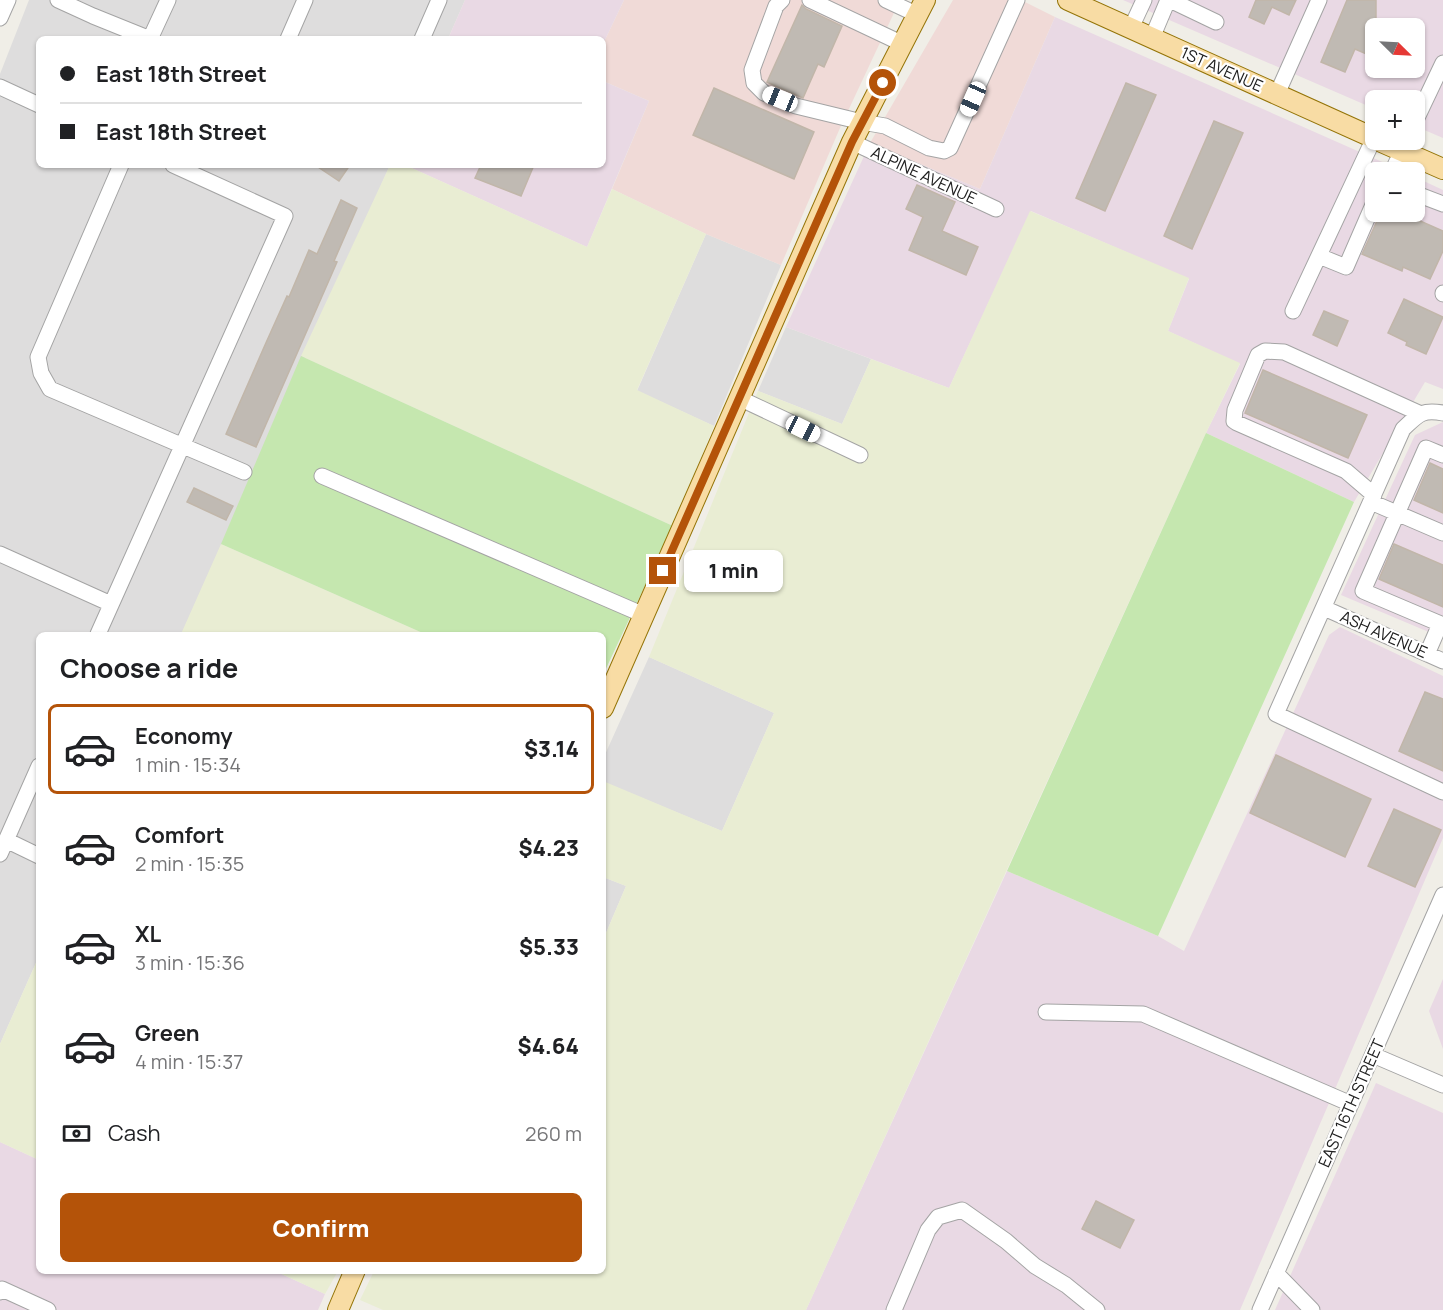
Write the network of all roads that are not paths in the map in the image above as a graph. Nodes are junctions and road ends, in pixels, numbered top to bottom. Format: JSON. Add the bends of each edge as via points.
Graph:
{"nodes":[{"id":1,"x":8,"y":0,"type":"edge"},
{"id":2,"x":58,"y":0,"type":"edge"},
{"id":3,"x":168,"y":0,"type":"edge"},
{"id":4,"x":305,"y":0,"type":"edge"},
{"id":5,"x":439,"y":0,"type":"edge"},
{"id":6,"x":782,"y":0,"type":"edge"},
{"id":7,"x":810,"y":0,"type":"edge"},
{"id":8,"x":1017,"y":0,"type":"edge"},
{"id":9,"x":1068,"y":0,"type":"edge"},
{"id":10,"x":1143,"y":0,"type":"edge"},
{"id":11,"x":1169,"y":0,"type":"edge"},
{"id":12,"x":1319,"y":0,"type":"edge"},
{"id":13,"x":889,"y":1,"type":"edge"},
{"id":14,"x":922,"y":8,"type":"edge"},
{"id":15,"x":0,"y":18,"type":"edge"},
{"id":16,"x":1216,"y":22,"type":"dead end"},
{"id":17,"x":1131,"y":28,"type":"junction"},
{"id":18,"x":142,"y":36,"type":"edge"},
{"id":19,"x":151,"y":36,"type":"edge"},
{"id":20,"x":289,"y":36,"type":"edge"},
{"id":21,"x":423,"y":36,"type":"edge"},
{"id":22,"x":1152,"y":38,"type":"junction"},
{"id":23,"x":903,"y":44,"type":"junction"},
{"id":24,"x":1443,"y":63,"type":"edge"},
{"id":25,"x":0,"y":87,"type":"edge"},
{"id":26,"x":1277,"y":94,"type":"junction"},
{"id":27,"x":1425,"y":101,"type":"edge"},
{"id":28,"x":36,"y":104,"type":"edge"},
{"id":29,"x":862,"y":122,"type":"junction"},
{"id":30,"x":1365,"y":134,"type":"edge"},
{"id":31,"x":852,"y":142,"type":"junction"},
{"id":32,"x":1371,"y":150,"type":"edge"},
{"id":33,"x":1413,"y":150,"type":"edge"},
{"id":34,"x":120,"y":168,"type":"edge"},
{"id":35,"x":180,"y":168,"type":"edge"},
{"id":36,"x":1443,"y":169,"type":"edge"},
{"id":37,"x":1425,"y":197,"type":"edge"},
{"id":38,"x":1443,"y":204,"type":"edge"},
{"id":39,"x":996,"y":208,"type":"dead end"},
{"id":40,"x":1366,"y":222,"type":"edge"},
{"id":41,"x":1319,"y":256,"type":"junction"},
{"id":42,"x":1293,"y":311,"type":"dead end"},
{"id":43,"x":739,"y":398,"type":"junction"},
{"id":44,"x":1443,"y":413,"type":"edge"},
{"id":45,"x":1421,"y":414,"type":"junction"},
{"id":46,"x":182,"y":445,"type":"junction"},
{"id":47,"x":1443,"y":455,"type":"edge"},
{"id":48,"x":860,"y":456,"type":"dead end"},
{"id":49,"x":244,"y":472,"type":"dead end"},
{"id":50,"x":322,"y":476,"type":"dead end"},
{"id":51,"x":1372,"y":499,"type":"junction"},
{"id":52,"x":1398,"y":513,"type":"junction"},
{"id":53,"x":1443,"y":533,"type":"edge"},
{"id":54,"x":0,"y":554,"type":"edge"},
{"id":55,"x":111,"y":604,"type":"junction"},
{"id":56,"x":1324,"y":608,"type":"junction"},
{"id":57,"x":644,"y":615,"type":"junction"},
{"id":58,"x":1442,"y":624,"type":"edge"},
{"id":59,"x":99,"y":632,"type":"edge"},
{"id":60,"x":1427,"y":654,"type":"junction"},
{"id":61,"x":1443,"y":661,"type":"edge"},
{"id":62,"x":606,"y":701,"type":"edge"},
{"id":63,"x":36,"y":773,"type":"edge"},
{"id":64,"x":1443,"y":792,"type":"edge"},
{"id":65,"x":3,"y":847,"type":"edge"},
{"id":66,"x":36,"y":855,"type":"edge"},
{"id":67,"x":1443,"y":895,"type":"edge"},
{"id":68,"x":1046,"y":1012,"type":"dead end"},
{"id":69,"x":1373,"y":1055,"type":"junction"},
{"id":70,"x":1443,"y":1086,"type":"edge"},
{"id":71,"x":1351,"y":1104,"type":"junction"},
{"id":72,"x":1276,"y":1273,"type":"junction"},
{"id":73,"x":353,"y":1274,"type":"edge"},
{"id":74,"x":0,"y":1292,"type":"edge"},
{"id":75,"x":48,"y":1310,"type":"edge"},
{"id":76,"x":338,"y":1310,"type":"edge"},
{"id":77,"x":894,"y":1310,"type":"edge"},
{"id":78,"x":1097,"y":1310,"type":"edge"},
{"id":79,"x":1260,"y":1310,"type":"edge"},
{"id":80,"x":1312,"y":1310,"type":"edge"}],
"edges":[{"from":1,"to":15,"type":"street"},
{"from":2,"to":18,"type":"street"},
{"from":3,"to":19,"type":"street"},
{"from":4,"to":20,"type":"street"},
{"from":5,"to":21,"type":"street"},
{"from":6,"to":29,"type":"street","via":[[776,6],[752,70],[754,84],[796,106]]},
{"from":7,"to":23,"type":"street"},
{"from":8,"to":29,"type":"street","via":[[950,148],[929,148],[885,126]]},
{"from":9,"to":17,"type":"main road","name":"1ST AVENUE"},
{"from":10,"to":17,"type":"street"},
{"from":11,"to":16,"type":"street"},
{"from":11,"to":22,"type":"street"},
{"from":12,"to":26,"type":"street"},
{"from":13,"to":14,"type":"street"},
{"from":14,"to":23,"type":"main road"},
{"from":17,"to":22,"type":"main road","name":"1ST AVENUE"},
{"from":22,"to":26,"type":"main road","name":"1ST AVENUE"},
{"from":23,"to":29,"type":"main road"},
{"from":24,"to":27,"type":"street"},
{"from":25,"to":28,"type":"street"},
{"from":26,"to":30,"type":"main road","name":"1ST AVENUE"},
{"from":29,"to":31,"type":"main road"},
{"from":31,"to":39,"type":"street","name":"ALPINE AVENUE"},
{"from":31,"to":43,"type":"main road"},
{"from":32,"to":41,"type":"street"},
{"from":33,"to":36,"type":"main road","name":"1ST AVENUE"},
{"from":34,"to":46,"type":"street","via":[[38,357],[40,373],[50,389]]},
{"from":35,"to":46,"type":"street","via":[[285,216]]},
{"from":37,"to":38,"type":"street"},
{"from":40,"to":41,"type":"street","via":[[1346,267]]},
{"from":41,"to":42,"type":"street"},
{"from":43,"to":48,"type":"street"},
{"from":43,"to":57,"type":"main road"},
{"from":44,"to":45,"type":"street"},
{"from":45,"to":51,"type":"street","via":[[1403,429]]},
{"from":45,"to":51,"type":"street","via":[[1284,352],[1265,351],[1258,355],[1234,410],[1234,421],[1346,471]]},
{"from":46,"to":49,"type":"street"},
{"from":46,"to":55,"type":"street"},
{"from":47,"to":52,"type":"street","via":[[1426,448]]},
{"from":50,"to":57,"type":"street"},
{"from":51,"to":52,"type":"street"},
{"from":51,"to":56,"type":"street"},
{"from":52,"to":53,"type":"street"},
{"from":52,"to":58,"type":"street","via":[[1363,591]]},
{"from":54,"to":55,"type":"street"},
{"from":55,"to":59,"type":"street"},
{"from":56,"to":60,"type":"street","name":"ASH AVENUE"},
{"from":56,"to":64,"type":"street","via":[[1276,714]]},
{"from":57,"to":62,"type":"main road"},
{"from":58,"to":60,"type":"street"},
{"from":60,"to":61,"type":"street","name":"ASH AVENUE"},
{"from":63,"to":65,"type":"street"},
{"from":65,"to":66,"type":"street"},
{"from":67,"to":69,"type":"street","name":"EAST 16TH STREET"},
{"from":68,"to":71,"type":"street","via":[[1143,1014]]},
{"from":69,"to":70,"type":"street"},
{"from":69,"to":71,"type":"street","name":"EAST 16TH STREET"},
{"from":71,"to":72,"type":"street","name":"EAST 16TH STREET"},
{"from":72,"to":79,"type":"street","name":"EAST 16TH STREET"},
{"from":72,"to":80,"type":"street"},
{"from":73,"to":76,"type":"main road"},
{"from":74,"to":75,"type":"street","via":[[2,1289]]},
{"from":77,"to":78,"type":"street","via":[[928,1230],[938,1217],[962,1210]]}]}
